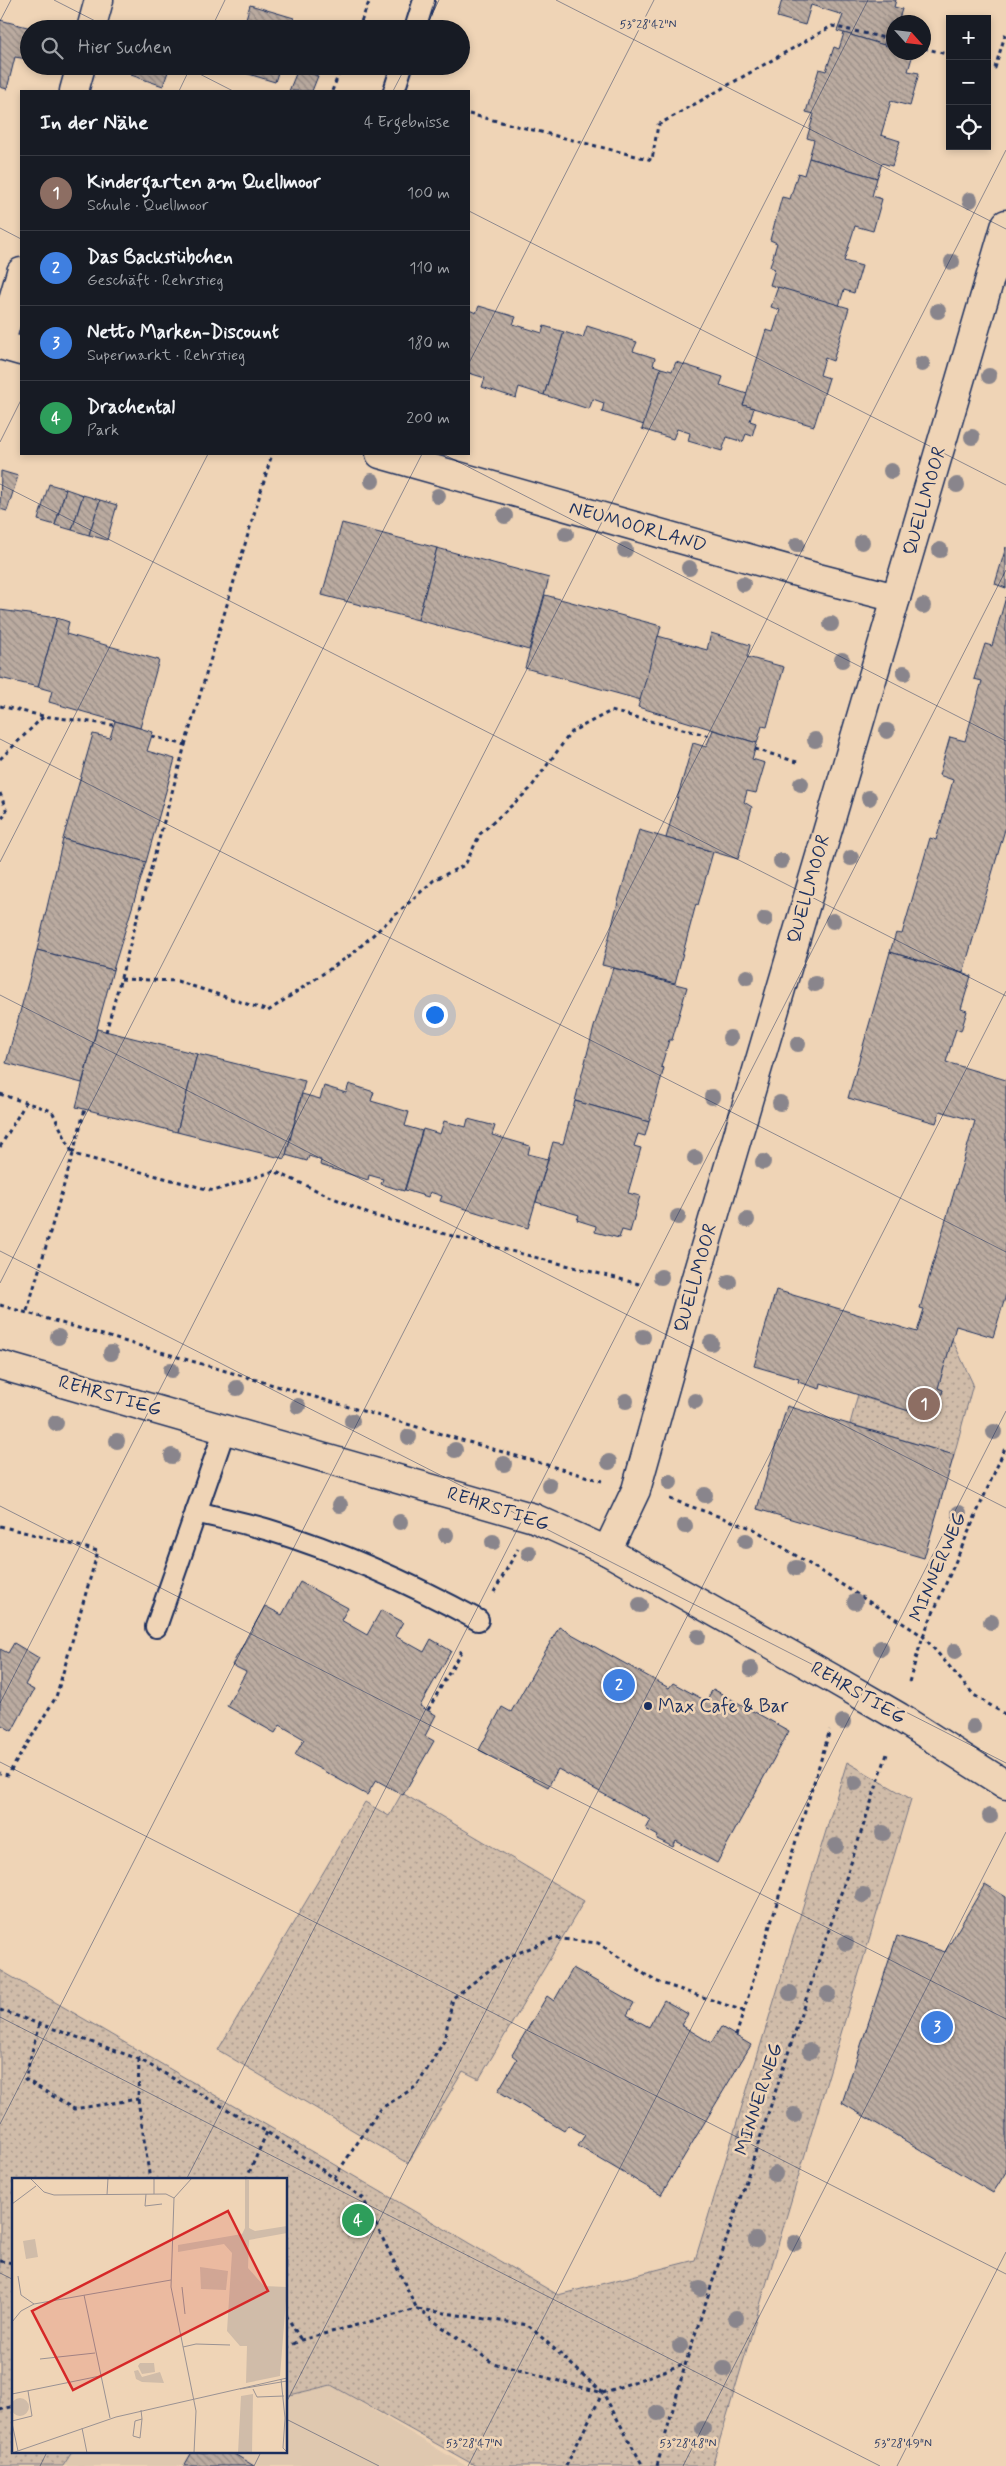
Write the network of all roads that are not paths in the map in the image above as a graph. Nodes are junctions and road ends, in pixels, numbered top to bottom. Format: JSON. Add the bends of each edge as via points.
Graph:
{"nodes":[{"id":1,"x":99,"y":0,"type":"edge"},
{"id":2,"x":424,"y":0,"type":"edge"},
{"id":3,"x":93,"y":20,"type":"edge"},
{"id":4,"x":417,"y":20,"type":"edge"},
{"id":5,"x":78,"y":75,"type":"edge"},
{"id":6,"x":399,"y":75,"type":"edge"},
{"id":7,"x":74,"y":90,"type":"edge"},
{"id":8,"x":394,"y":90,"type":"edge"},
{"id":9,"x":1006,"y":224,"type":"edge"},
{"id":10,"x":20,"y":275,"type":"edge"},
{"id":11,"x":0,"y":345,"type":"edge"},
{"id":12,"x":20,"y":351,"type":"edge"},
{"id":13,"x":384,"y":455,"type":"edge"},
{"id":14,"x":896,"y":598,"type":"junction"},
{"id":15,"x":0,"y":1365,"type":"edge"},
{"id":16,"x":225,"y":1429,"type":"junction"},
{"id":17,"x":196,"y":1512,"type":"junction"},
{"id":18,"x":607,"y":1552,"type":"junction"},
{"id":19,"x":478,"y":1620,"type":"dead end"},
{"id":20,"x":156,"y":1627,"type":"dead end"},
{"id":21,"x":1006,"y":1785,"type":"edge"}],
"edges":[{"from":1,"to":3,"type":"street"},
{"from":2,"to":4,"type":"lane"},
{"from":5,"to":7,"type":"street"},
{"from":6,"to":8,"type":"lane"},
{"from":9,"to":14,"type":"street","name":"QUELLMOOR"},
{"from":10,"to":11,"type":"street"},
{"from":11,"to":12,"type":"street"},
{"from":13,"to":14,"type":"street","name":"NEUMOORLAND"},
{"from":14,"to":18,"type":"street","name":"QUELLMOOR","via":[[695,1278],[636,1490]]},
{"from":15,"to":16,"type":"street","name":"REHRSTIEG"},
{"from":16,"to":17,"type":"lane"},
{"from":16,"to":18,"type":"street","name":"REHRSTIEG","via":[[534,1518]]},
{"from":17,"to":19,"type":"lane","via":[[269,1530],[327,1550],[438,1598]]},
{"from":17,"to":20,"type":"lane"},
{"from":18,"to":21,"type":"street","name":"REHRSTIEG","via":[[859,1693]]}]}
